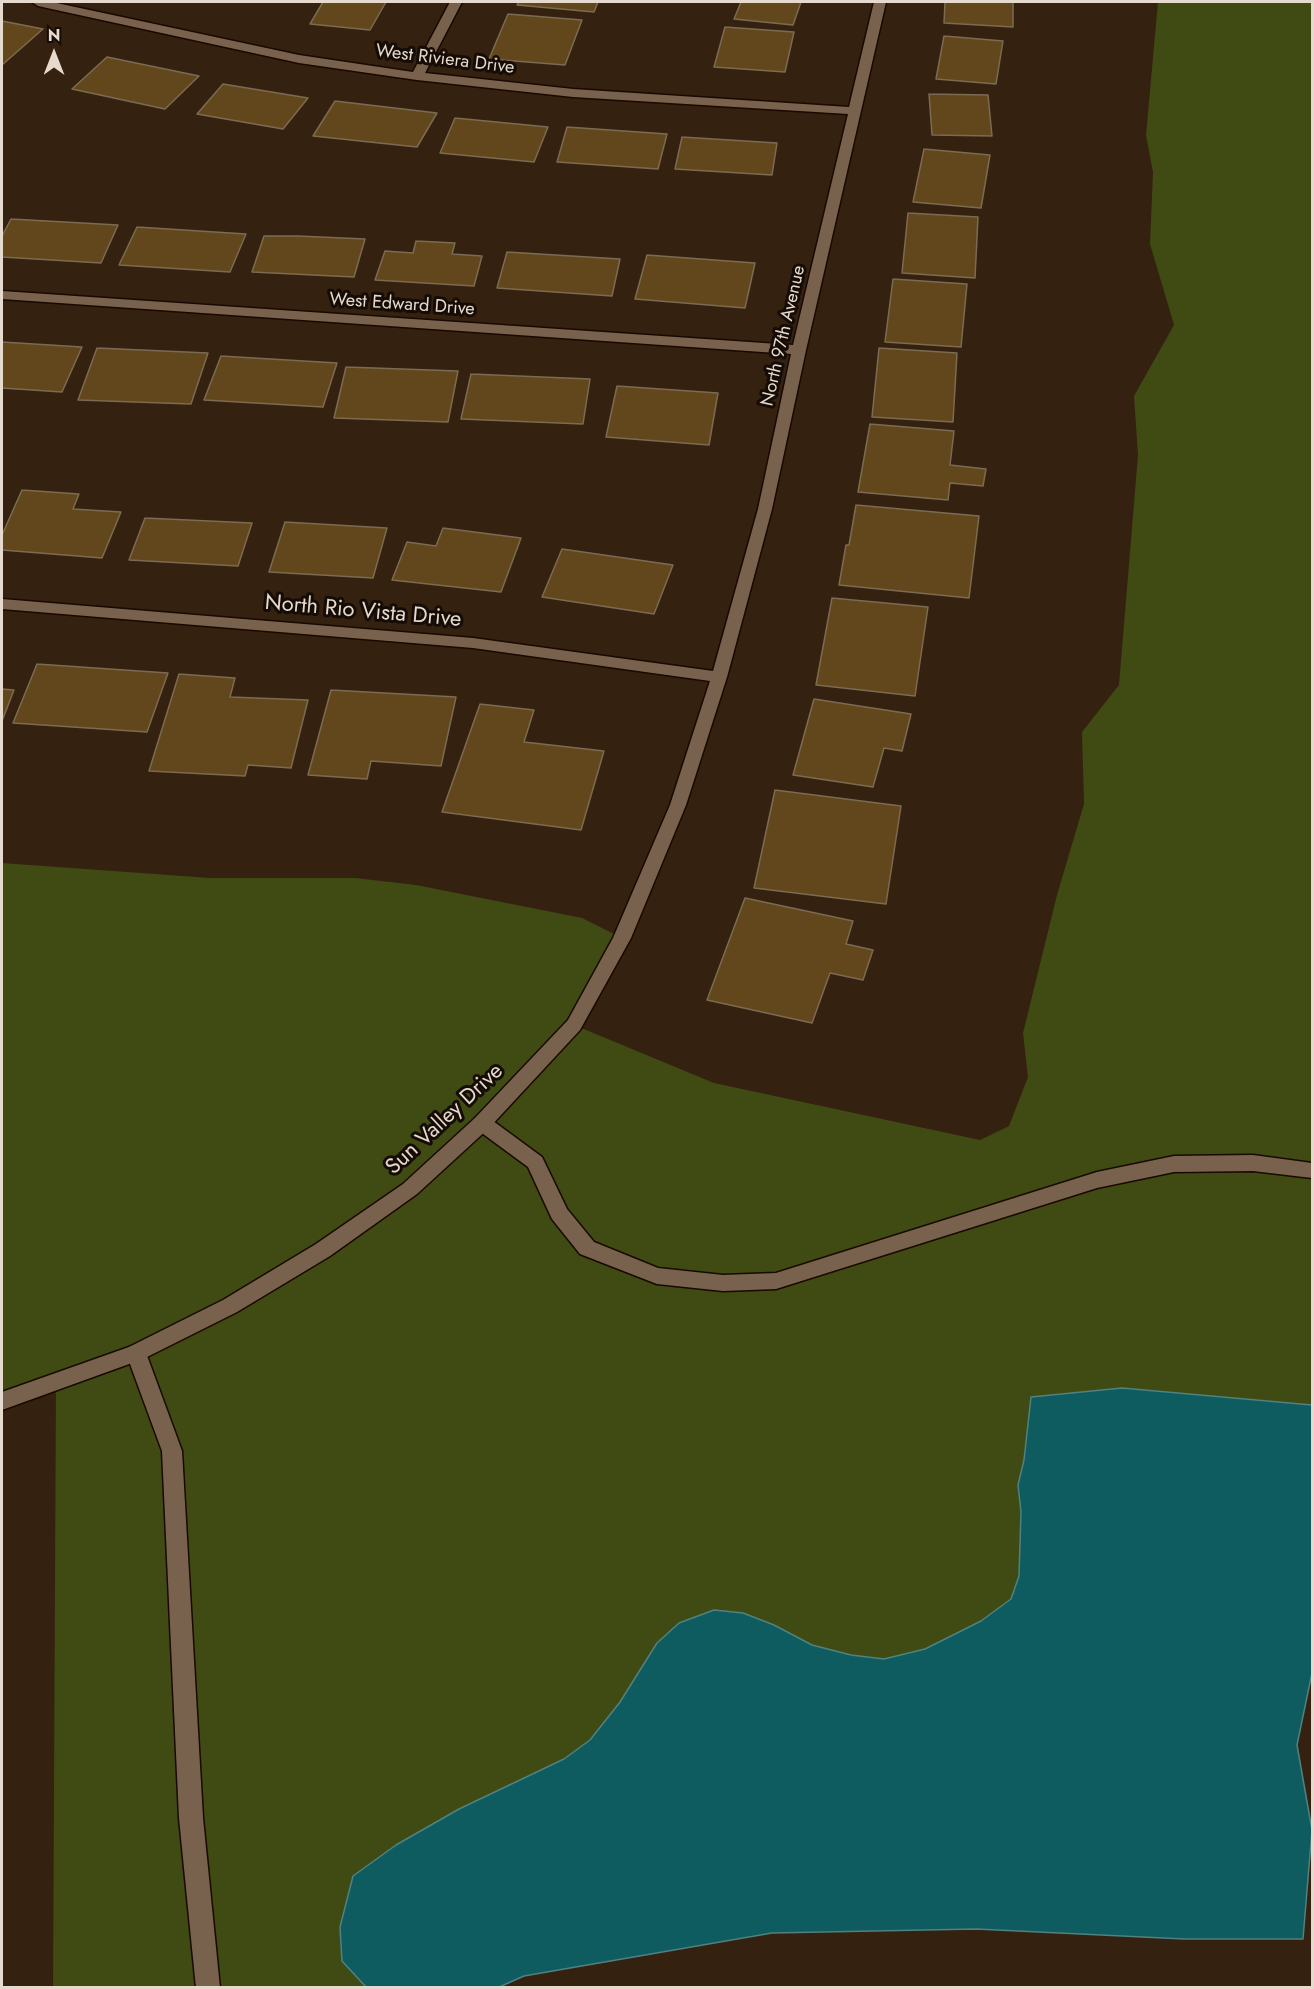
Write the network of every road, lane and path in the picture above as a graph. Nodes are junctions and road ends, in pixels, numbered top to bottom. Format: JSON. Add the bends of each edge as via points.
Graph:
{"nodes":[{"id":1,"x":38,"y":2,"type":"edge"},
{"id":2,"x":456,"y":2,"type":"edge"},
{"id":3,"x":880,"y":2,"type":"edge"},
{"id":4,"x":417,"y":76,"type":"junction"},
{"id":5,"x":854,"y":111,"type":"junction"},
{"id":6,"x":2,"y":295,"type":"edge"},
{"id":7,"x":799,"y":350,"type":"junction"},
{"id":8,"x":2,"y":604,"type":"edge"},
{"id":9,"x":718,"y":677,"type":"junction"},
{"id":10,"x":482,"y":1123,"type":"junction"},
{"id":11,"x":1312,"y":1171,"type":"edge"},
{"id":12,"x":136,"y":1353,"type":"junction"},
{"id":13,"x":2,"y":1401,"type":"edge"},
{"id":14,"x":208,"y":1988,"type":"edge"}],
"edges":[{"from":1,"to":4,"type":"street","name":"West Riviera Drive","via":[[299,59]]},
{"from":2,"to":4,"type":"street"},
{"from":3,"to":5,"type":"street","name":"North 97th Avenue"},
{"from":4,"to":5,"type":"street","name":"West Riviera Drive","via":[[573,93]]},
{"from":5,"to":7,"type":"street","name":"North 97th Avenue"},
{"from":6,"to":7,"type":"street","name":"West Edward Drive"},
{"from":7,"to":9,"type":"street","name":"North 97th Avenue","via":[[765,509]]},
{"from":8,"to":9,"type":"street","name":"North Rio Vista Drive","via":[[473,643]]},
{"from":9,"to":10,"type":"street","name":"Sun Valley Drive","via":[[678,805],[622,938],[574,1025]]},
{"from":10,"to":11,"type":"street","via":[[535,1162],[559,1214],[587,1248],[657,1276],[723,1283],[776,1281],[1097,1180],[1174,1164],[1253,1163]]},
{"from":10,"to":12,"type":"street","name":"Sun Valley Drive","via":[[410,1189],[323,1250],[230,1306]]},
{"from":12,"to":13,"type":"street","name":"Sun Valley Drive"},
{"from":12,"to":14,"type":"street","via":[[172,1451],[191,1818]]}]}
